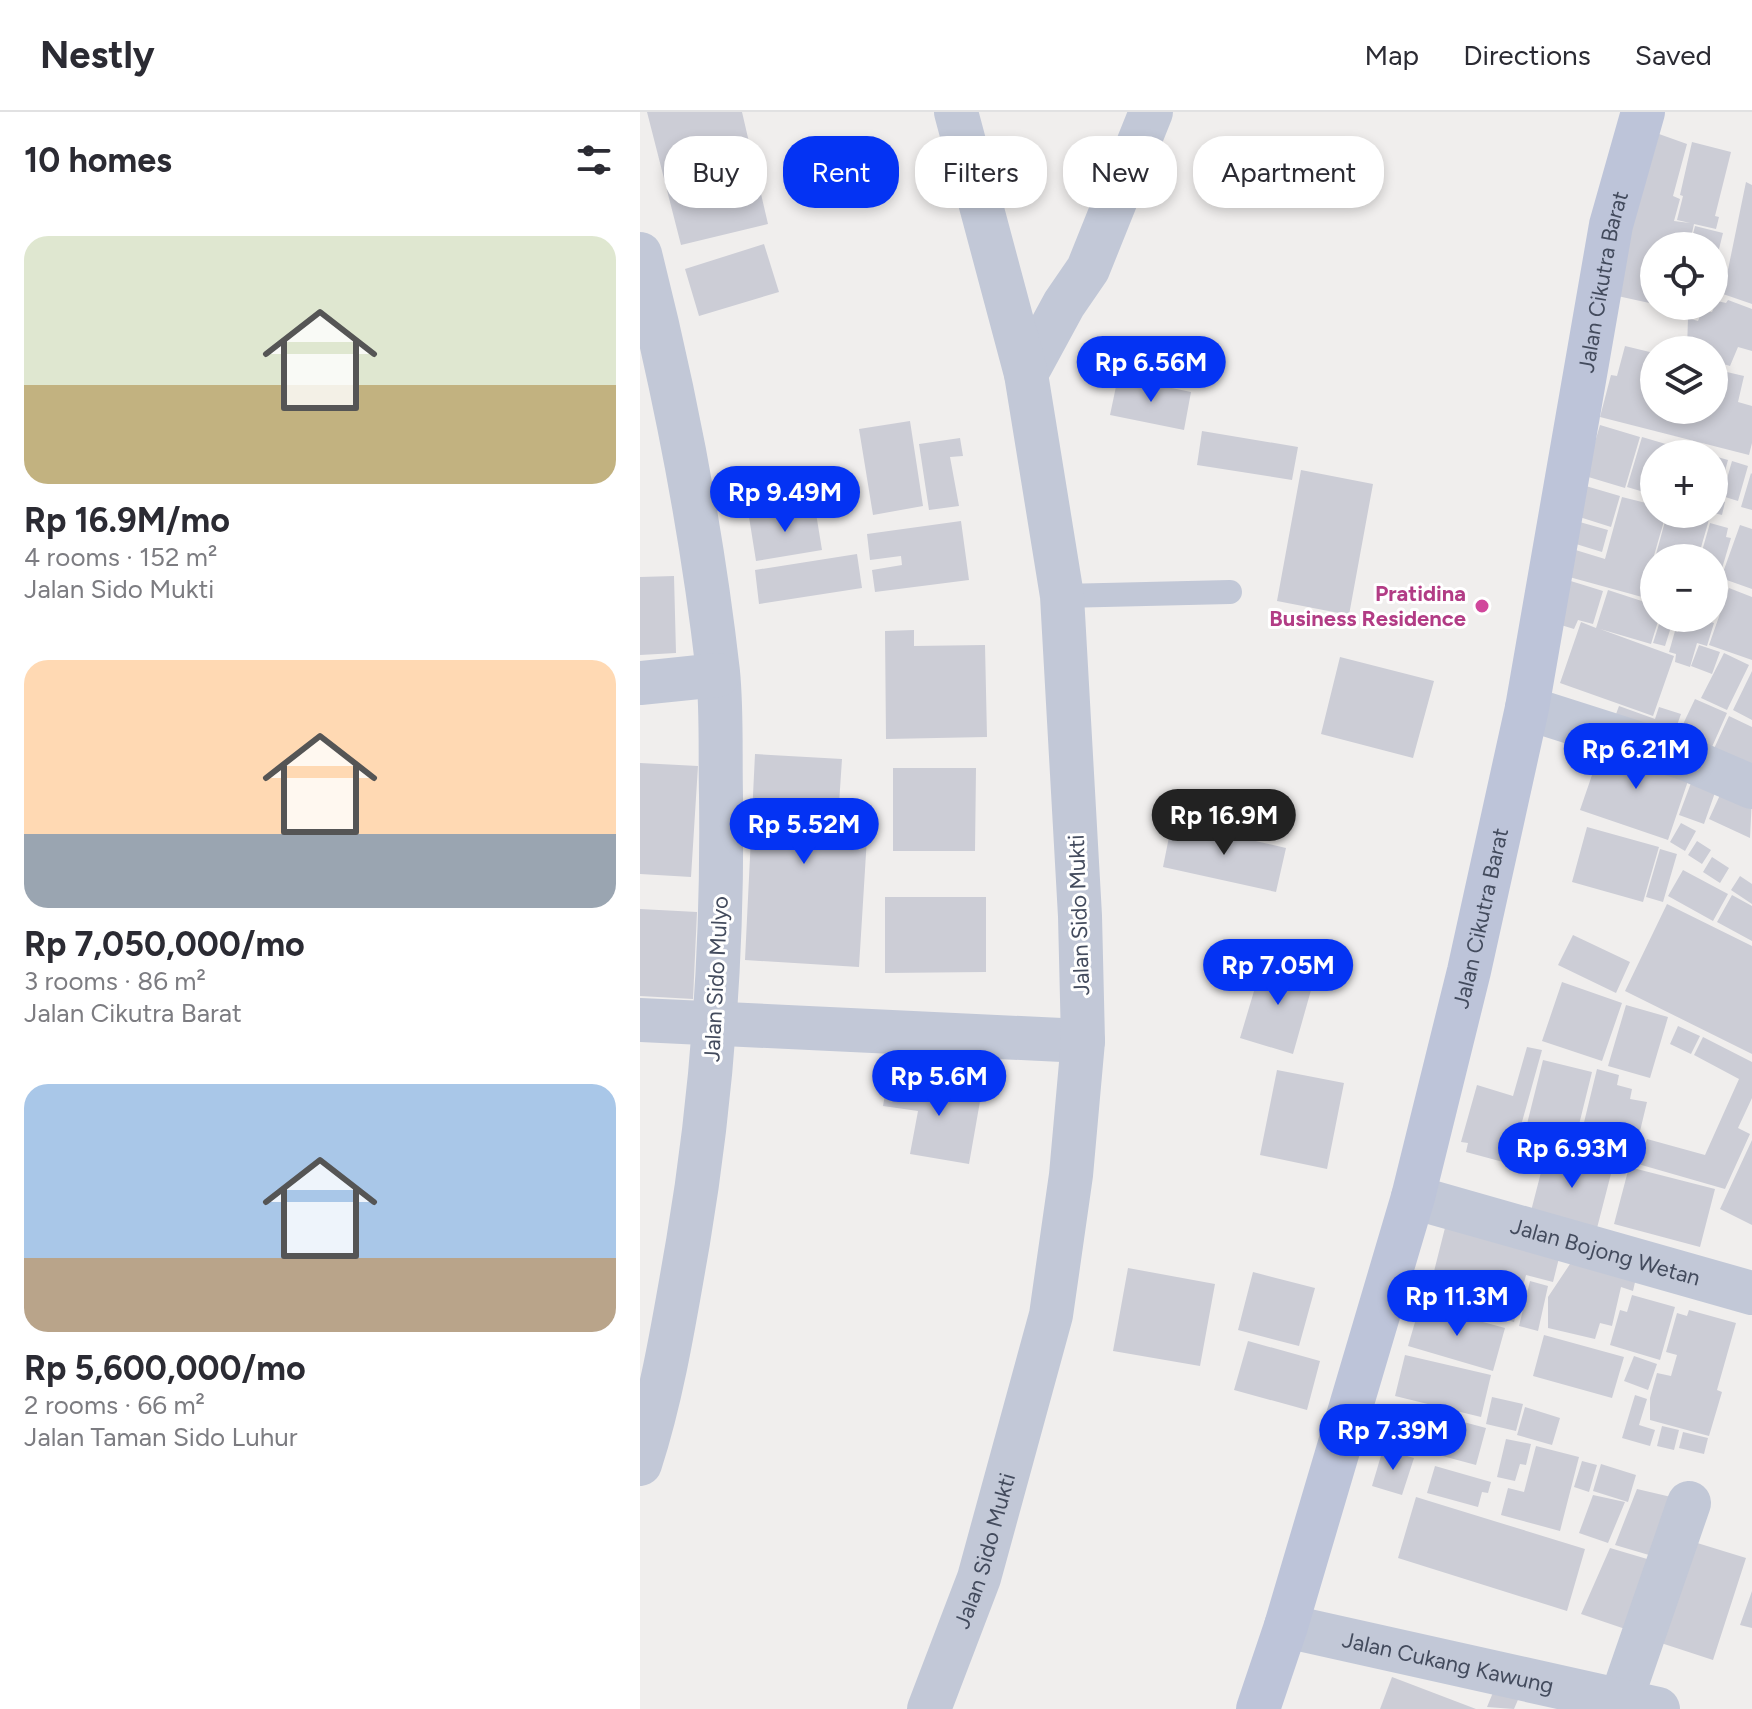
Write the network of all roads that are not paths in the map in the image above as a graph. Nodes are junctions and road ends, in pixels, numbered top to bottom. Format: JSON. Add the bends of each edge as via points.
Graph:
{"nodes":[{"id":1,"x":956,"y":112,"type":"edge"},
{"id":2,"x":1151,"y":112,"type":"edge"},
{"id":3,"x":1643,"y":112,"type":"edge"},
{"id":4,"x":640,"y":254,"type":"edge"},
{"id":5,"x":652,"y":349,"type":"edge"},
{"id":6,"x":1026,"y":374,"type":"junction"},
{"id":7,"x":1230,"y":592,"type":"dead end"},
{"id":8,"x":1062,"y":596,"type":"junction"},
{"id":9,"x":718,"y":675,"type":"junction"},
{"id":10,"x":640,"y":683,"type":"edge"},
{"id":11,"x":1527,"y":708,"type":"junction"},
{"id":12,"x":1752,"y":787,"type":"edge"},
{"id":13,"x":640,"y":1020,"type":"edge"},
{"id":14,"x":716,"y":1023,"type":"junction"},
{"id":15,"x":1083,"y":1041,"type":"junction"},
{"id":16,"x":1413,"y":1197,"type":"junction"},
{"id":17,"x":1752,"y":1293,"type":"edge"},
{"id":18,"x":640,"y":1464,"type":"edge"},
{"id":19,"x":1689,"y":1503,"type":"dead end"},
{"id":20,"x":1286,"y":1626,"type":"junction"},
{"id":21,"x":1640,"y":1704,"type":"edge"},
{"id":22,"x":929,"y":1709,"type":"edge"},
{"id":23,"x":1258,"y":1709,"type":"edge"}],
"edges":[{"from":1,"to":6,"type":"street","name":"Jalan Sido Mukti"},
{"from":2,"to":6,"type":"street","via":[[1088,269]]},
{"from":3,"to":11,"type":"main road","name":"Jalan Cikutra Barat","via":[[1611,225]]},
{"from":4,"to":5,"type":"street","name":"Jalan Sido Mulyo"},
{"from":5,"to":9,"type":"street","name":"Jalan Sido Mulyo","via":[[694,506]]},
{"from":6,"to":8,"type":"street","name":"Jalan Sido Mukti"},
{"from":7,"to":8,"type":"lane"},
{"from":8,"to":15,"type":"street","name":"Jalan Sido Mukti"},
{"from":9,"to":10,"type":"street"},
{"from":9,"to":14,"type":"street","name":"Jalan Sido Mulyo","via":[[722,870]]},
{"from":11,"to":12,"type":"street","via":[[1687,759]]},
{"from":11,"to":16,"type":"main road","name":"Jalan Cikutra Barat"},
{"from":13,"to":14,"type":"street"},
{"from":14,"to":15,"type":"street"},
{"from":14,"to":18,"type":"street","name":"Jalan Sido Mulyo","via":[[688,1243]]},
{"from":15,"to":22,"type":"street","name":"Jalan Sido Mukti","via":[[1051,1315],[979,1578]]},
{"from":16,"to":17,"type":"street","name":"Jalan Bojong Wetan"},
{"from":16,"to":20,"type":"main road","name":"Jalan Cikutra Barat"},
{"from":19,"to":21,"type":"street"},
{"from":20,"to":21,"type":"street","name":"Jalan Cukang Kawung"},
{"from":20,"to":23,"type":"main road","name":"Jalan Cikutra Barat"}]}
